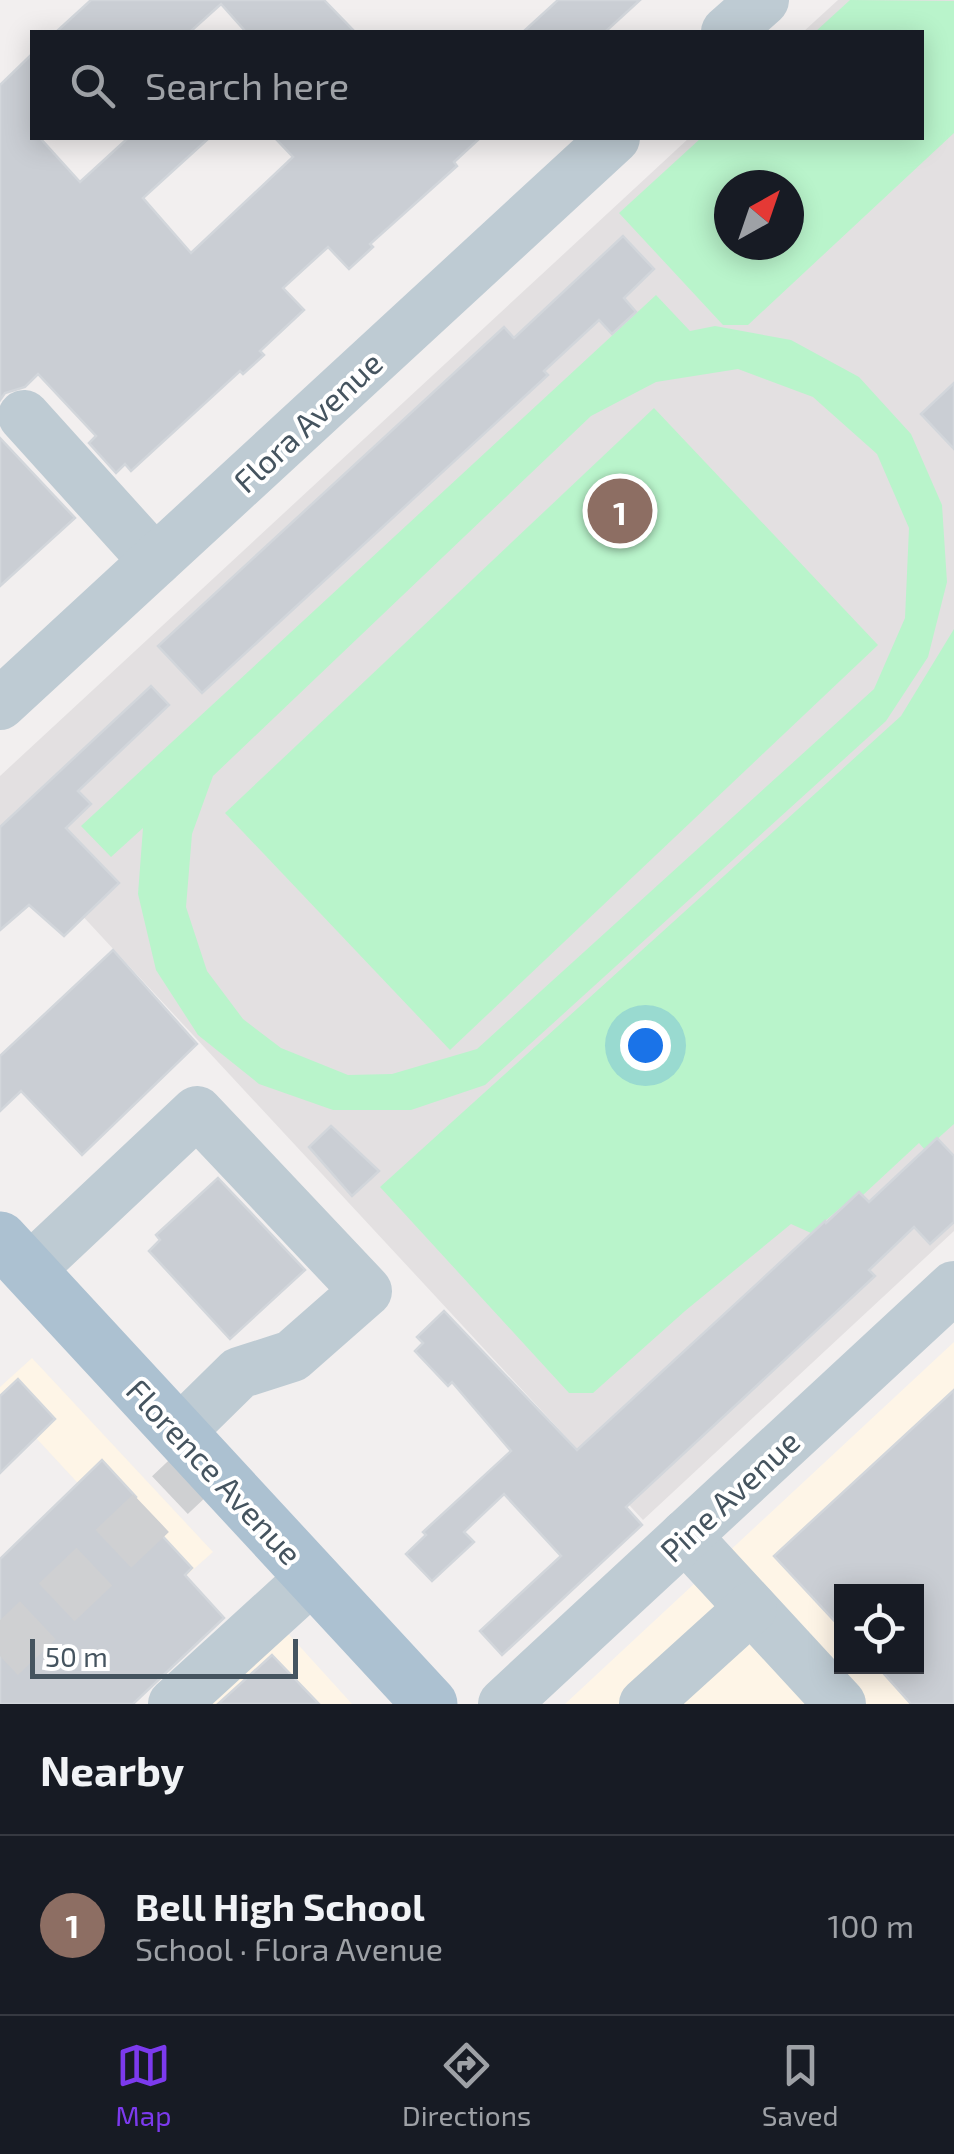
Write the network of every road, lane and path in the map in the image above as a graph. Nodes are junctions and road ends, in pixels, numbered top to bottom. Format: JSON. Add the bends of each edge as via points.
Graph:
{"nodes":[{"id":1,"x":763,"y":0,"type":"edge"},
{"id":2,"x":730,"y":30,"type":"edge"},
{"id":3,"x":612,"y":140,"type":"edge"},
{"id":4,"x":24,"y":416,"type":"dead end"},
{"id":5,"x":155,"y":561,"type":"junction"},
{"id":6,"x":0,"y":704,"type":"edge"},
{"id":7,"x":14,"y":1254,"type":"edge"},
{"id":8,"x":954,"y":1287,"type":"edge"},
{"id":9,"x":179,"y":1432,"type":"junction"},
{"id":10,"x":685,"y":1536,"type":"junction"},
{"id":11,"x":313,"y":1577,"type":"junction"},
{"id":12,"x":751,"y":1608,"type":"junction"},
{"id":13,"x":174,"y":1704,"type":"edge"},
{"id":14,"x":430,"y":1704,"type":"edge"},
{"id":15,"x":504,"y":1704,"type":"edge"},
{"id":16,"x":645,"y":1704,"type":"edge"},
{"id":17,"x":840,"y":1704,"type":"edge"}],
"edges":[{"from":1,"to":2,"type":"street"},
{"from":3,"to":5,"type":"street","name":"Flora Avenue"},
{"from":4,"to":5,"type":"street"},
{"from":5,"to":6,"type":"street","name":"Flora Avenue"},
{"from":7,"to":9,"type":"main road","name":"Florence Avenue"},
{"from":7,"to":9,"type":"street","via":[[197,1112],[366,1291],[292,1356],[239,1372]]},
{"from":8,"to":10,"type":"street","name":"Pine Avenue"},
{"from":9,"to":11,"type":"main road","name":"Florence Avenue"},
{"from":10,"to":12,"type":"street"},
{"from":10,"to":15,"type":"street","name":"Pine Avenue"},
{"from":11,"to":13,"type":"street"},
{"from":11,"to":14,"type":"main road","name":"Florence Avenue"},
{"from":12,"to":16,"type":"street"},
{"from":12,"to":17,"type":"street"}]}
